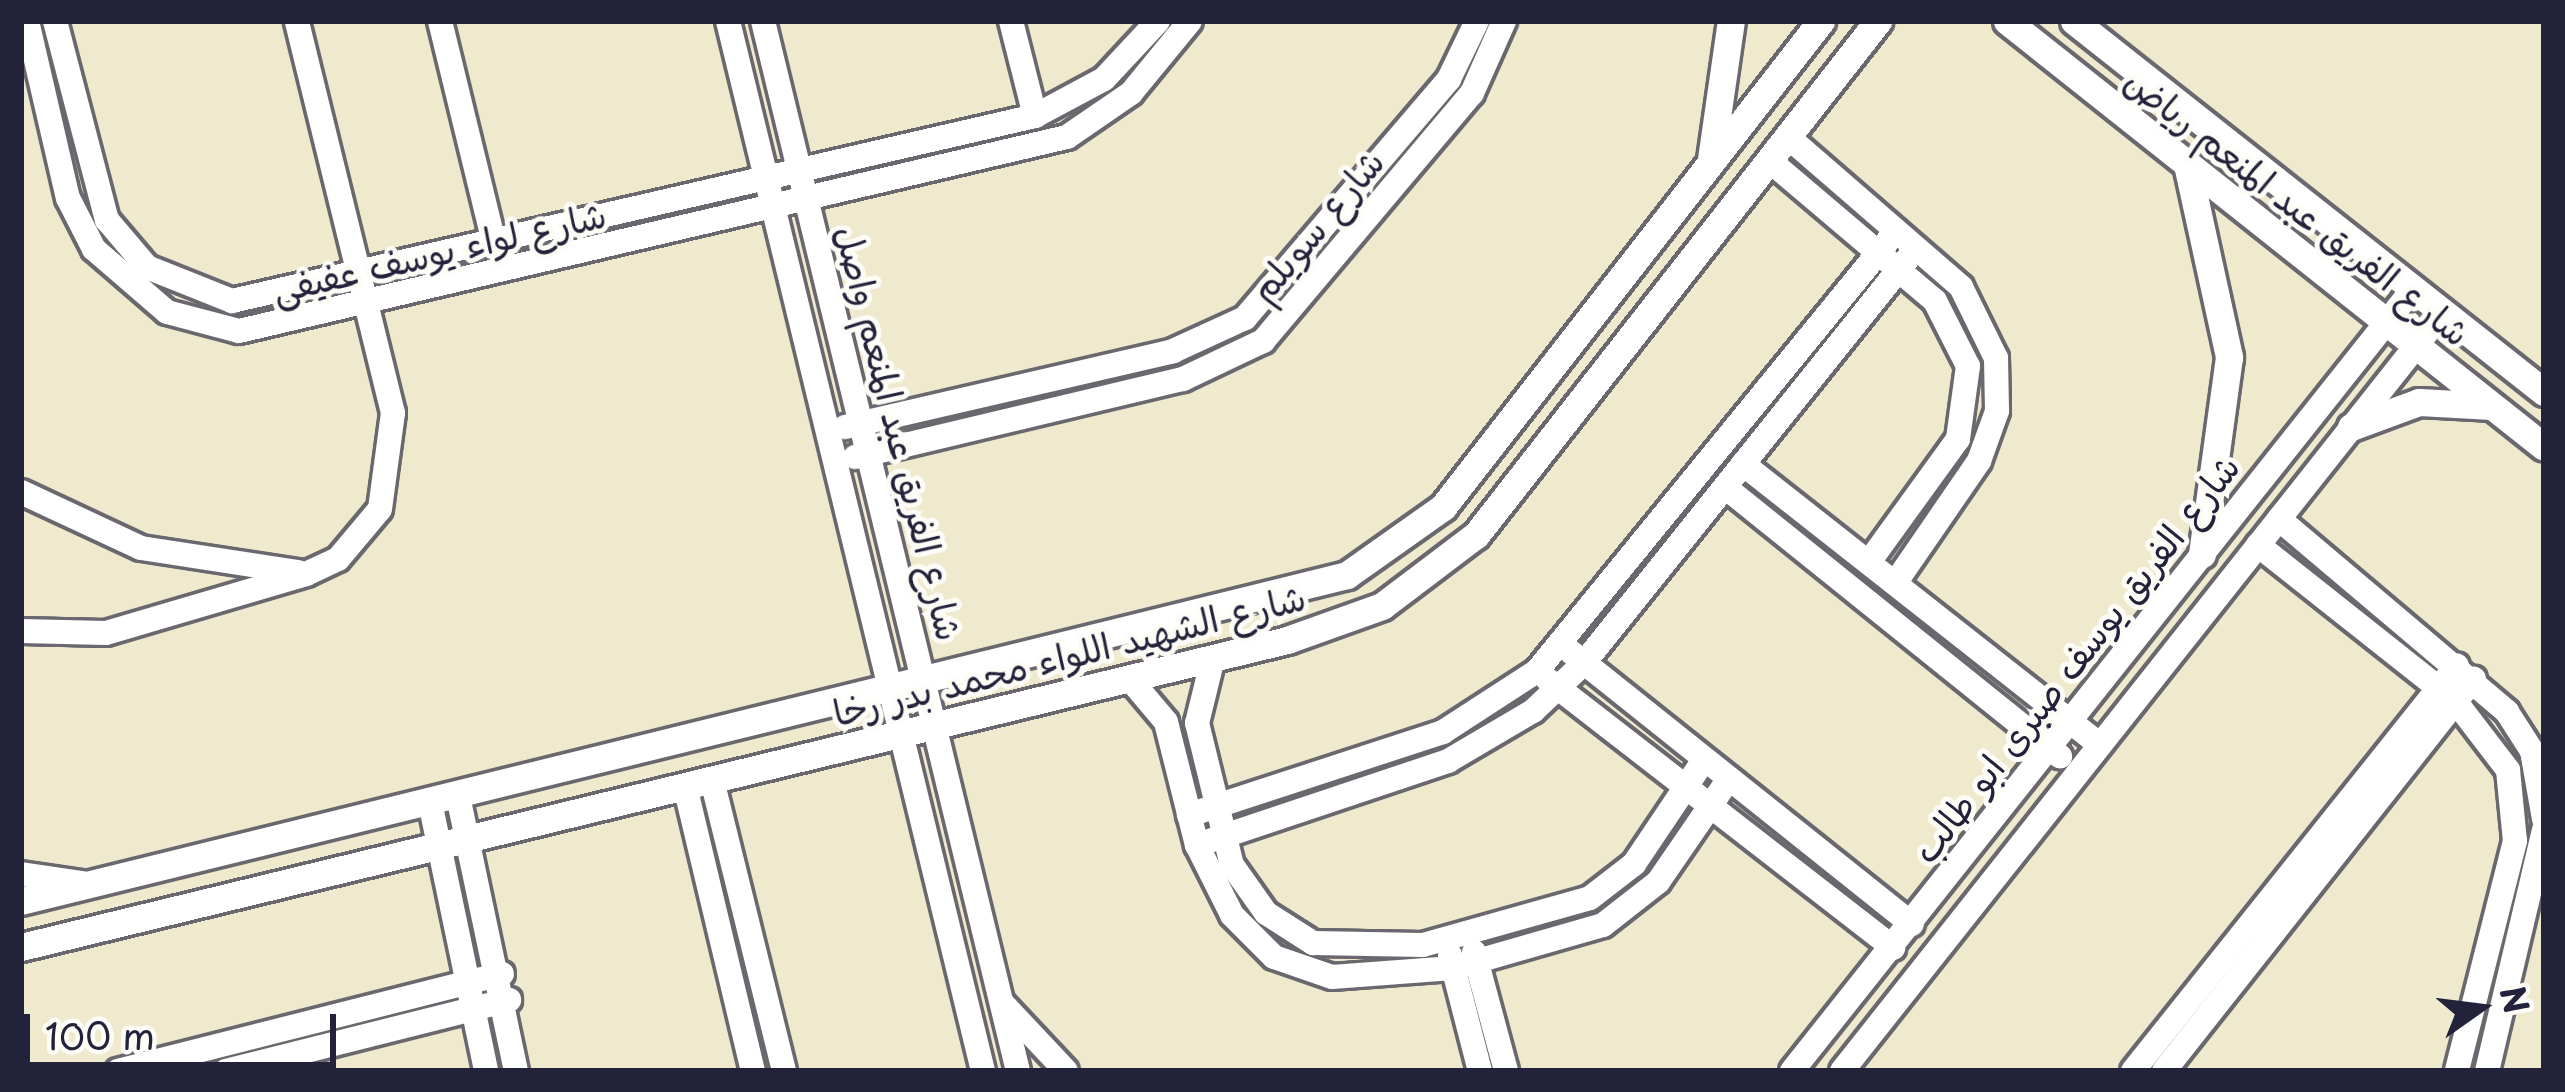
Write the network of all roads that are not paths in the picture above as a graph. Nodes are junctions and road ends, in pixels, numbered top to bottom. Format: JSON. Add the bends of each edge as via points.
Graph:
{"nodes":[{"id":1,"x":27,"y":21,"type":"edge"},
{"id":2,"x":55,"y":21,"type":"edge"},
{"id":3,"x":297,"y":21,"type":"edge"},
{"id":4,"x":440,"y":21,"type":"edge"},
{"id":5,"x":728,"y":21,"type":"edge"},
{"id":6,"x":763,"y":21,"type":"edge"},
{"id":7,"x":1011,"y":21,"type":"edge"},
{"id":8,"x":1158,"y":21,"type":"edge"},
{"id":9,"x":1190,"y":21,"type":"edge"},
{"id":10,"x":1477,"y":21,"type":"edge"},
{"id":11,"x":1504,"y":21,"type":"edge"},
{"id":12,"x":1731,"y":21,"type":"edge"},
{"id":13,"x":1821,"y":21,"type":"edge"},
{"id":14,"x":1878,"y":21,"type":"edge"},
{"id":15,"x":2007,"y":21,"type":"edge"},
{"id":16,"x":2074,"y":21,"type":"edge"},
{"id":17,"x":1035,"y":116,"type":"junction"},
{"id":18,"x":1788,"y":137,"type":"junction"},
{"id":19,"x":1769,"y":161,"type":"junction"},
{"id":20,"x":2187,"y":164,"type":"junction"},
{"id":21,"x":1708,"y":170,"type":"junction"},
{"id":22,"x":800,"y":174,"type":"junction"},
{"id":23,"x":767,"y":182,"type":"junction"},
{"id":24,"x":807,"y":202,"type":"junction"},
{"id":25,"x":774,"y":209,"type":"junction"},
{"id":26,"x":1896,"y":231,"type":"junction"},
{"id":27,"x":495,"y":247,"type":"junction"},
{"id":28,"x":1916,"y":248,"type":"junction"},
{"id":29,"x":1888,"y":261,"type":"junction"},
{"id":30,"x":361,"y":279,"type":"junction"},
{"id":31,"x":2413,"y":289,"type":"junction"},
{"id":32,"x":368,"y":306,"type":"junction"},
{"id":33,"x":2443,"y":312,"type":"junction"},
{"id":34,"x":2387,"y":322,"type":"junction"},
{"id":35,"x":2416,"y":345,"type":"junction"},
{"id":36,"x":2544,"y":392,"type":"edge"},
{"id":37,"x":2492,"y":406,"type":"junction"},
{"id":38,"x":860,"y":423,"type":"junction"},
{"id":39,"x":2351,"y":428,"type":"junction"},
{"id":40,"x":828,"y":431,"type":"junction"},
{"id":41,"x":2544,"y":447,"type":"edge"},
{"id":42,"x":868,"y":454,"type":"junction"},
{"id":43,"x":835,"y":462,"type":"junction"},
{"id":44,"x":1743,"y":464,"type":"junction"},
{"id":45,"x":1725,"y":487,"type":"junction"},
{"id":46,"x":21,"y":492,"type":"edge"},
{"id":47,"x":2279,"y":519,"type":"junction"},
{"id":48,"x":2258,"y":544,"type":"junction"},
{"id":49,"x":2202,"y":554,"type":"junction"},
{"id":50,"x":1869,"y":562,"type":"junction"},
{"id":51,"x":306,"y":574,"type":"junction"},
{"id":52,"x":1895,"y":583,"type":"junction"},
{"id":53,"x":21,"y":631,"type":"edge"},
{"id":54,"x":1563,"y":646,"type":"junction"},
{"id":55,"x":1213,"y":658,"type":"junction"},
{"id":56,"x":1584,"y":663,"type":"junction"},
{"id":57,"x":1538,"y":670,"type":"junction"},
{"id":58,"x":2466,"y":672,"type":"junction"},
{"id":59,"x":1129,"y":679,"type":"junction"},
{"id":60,"x":923,"y":683,"type":"junction"},
{"id":61,"x":1559,"y":689,"type":"junction"},
{"id":62,"x":891,"y":691,"type":"junction"},
{"id":63,"x":2447,"y":694,"type":"junction"},
{"id":64,"x":2071,"y":722,"type":"junction"},
{"id":65,"x":934,"y":726,"type":"junction"},
{"id":66,"x":901,"y":734,"type":"junction"},
{"id":67,"x":2100,"y":745,"type":"junction"},
{"id":68,"x":2051,"y":748,"type":"junction"},
{"id":69,"x":1704,"y":760,"type":"junction"},
{"id":70,"x":2079,"y":771,"type":"junction"},
{"id":71,"x":1729,"y":780,"type":"junction"},
{"id":72,"x":699,"y":783,"type":"junction"},
{"id":73,"x":1685,"y":788,"type":"junction"},
{"id":74,"x":458,"y":796,"type":"junction"},
{"id":75,"x":430,"y":802,"type":"junction"},
{"id":76,"x":1215,"y":807,"type":"junction"},
{"id":77,"x":1710,"y":807,"type":"junction"},
{"id":78,"x":1189,"y":815,"type":"junction"},
{"id":79,"x":2544,"y":819,"type":"edge"},
{"id":80,"x":2544,"y":830,"type":"edge"},
{"id":81,"x":1223,"y":836,"type":"junction"},
{"id":82,"x":469,"y":839,"type":"junction"},
{"id":83,"x":1197,"y":844,"type":"junction"},
{"id":84,"x":440,"y":846,"type":"junction"},
{"id":85,"x":1634,"y":864,"type":"junction"},
{"id":86,"x":21,"y":874,"type":"edge"},
{"id":87,"x":90,"y":884,"type":"junction"},
{"id":88,"x":1655,"y":885,"type":"junction"},
{"id":89,"x":21,"y":901,"type":"edge"},
{"id":90,"x":1565,"y":910,"type":"junction"},
{"id":91,"x":1912,"y":924,"type":"junction"},
{"id":92,"x":1574,"y":936,"type":"junction"},
{"id":93,"x":1458,"y":939,"type":"junction"},
{"id":94,"x":21,"y":947,"type":"edge"},
{"id":95,"x":1893,"y":948,"type":"junction"},
{"id":96,"x":1465,"y":965,"type":"junction"},
{"id":97,"x":502,"y":974,"type":"junction"},
{"id":98,"x":472,"y":981,"type":"junction"},
{"id":99,"x":509,"y":1000,"type":"junction"},
{"id":100,"x":1001,"y":1002,"type":"junction"},
{"id":101,"x":478,"y":1008,"type":"junction"},
{"id":102,"x":254,"y":1038,"type":"junction"},
{"id":103,"x":746,"y":1038,"type":"junction"},
{"id":104,"x":230,"y":1064,"type":"edge"},
{"id":105,"x":261,"y":1067,"type":"edge"},
{"id":106,"x":118,"y":1071,"type":"edge"},
{"id":107,"x":486,"y":1071,"type":"edge"},
{"id":108,"x":516,"y":1071,"type":"edge"},
{"id":109,"x":741,"y":1071,"type":"edge"},
{"id":110,"x":753,"y":1071,"type":"edge"},
{"id":111,"x":784,"y":1071,"type":"edge"},
{"id":112,"x":983,"y":1071,"type":"edge"},
{"id":113,"x":1018,"y":1071,"type":"edge"},
{"id":114,"x":1066,"y":1071,"type":"edge"},
{"id":115,"x":1480,"y":1071,"type":"edge"},
{"id":116,"x":1506,"y":1071,"type":"edge"},
{"id":117,"x":1792,"y":1071,"type":"edge"},
{"id":118,"x":1842,"y":1071,"type":"edge"},
{"id":119,"x":2133,"y":1071,"type":"edge"},
{"id":120,"x":2164,"y":1071,"type":"edge"},
{"id":121,"x":2457,"y":1071,"type":"edge"},
{"id":122,"x":2486,"y":1071,"type":"edge"}],
"edges":[{"from":1,"to":32,"type":"street","name":"شارع لواء يوسف عفيفى","via":[[68,198],[127,286],[167,312],[239,331]]},
{"from":2,"to":30,"type":"street","name":"شارع لواء يوسف عفيفى","via":[[94,192],[147,267],[232,302]]},
{"from":3,"to":30,"type":"street"},
{"from":4,"to":27,"type":"street"},
{"from":5,"to":23,"type":"street","name":"شارع الفريق عبد المنعم واصل"},
{"from":6,"to":22,"type":"street","name":"شارع الفريق عبد المنعم واصل"},
{"from":7,"to":17,"type":"street"},
{"from":8,"to":17,"type":"street","name":"شارع لواء يوسف عفيفى","via":[[1104,79]]},
{"from":9,"to":24,"type":"street","name":"شارع لواء يوسف عفيفى","via":[[1131,93],[1067,137]]},
{"from":10,"to":38,"type":"street","name":"شارع سويلم","via":[[1449,79],[1245,318],[1173,351]]},
{"from":11,"to":42,"type":"street","name":"شارع سويلم","via":[[1472,93],[1263,341],[1183,380]]},
{"from":12,"to":21,"type":"street"},
{"from":13,"to":21,"type":"street","name":"شارع الشهيد اللواء محمد بدر رخا"},
{"from":14,"to":18,"type":"street","name":"شارع الشهيد اللواء محمد بدر رخا"},
{"from":15,"to":20,"type":"street","name":"شارع الفريق عبد المنعم رياض"},
{"from":16,"to":31,"type":"street","name":"شارع الفريق عبد المنعم رياض"},
{"from":17,"to":22,"type":"street","name":"شارع لواء يوسف عفيفى"},
{"from":18,"to":19,"type":"street","name":"شارع الشهيد اللواء محمد بدر رخا"},
{"from":18,"to":26,"type":"street"},
{"from":19,"to":29,"type":"street"},
{"from":19,"to":55,"type":"street","name":"شارع الشهيد اللواء محمد بدر رخا","via":[[1448,562],[1348,620]]},
{"from":20,"to":34,"type":"street","name":"شارع الفريق عبد المنعم رياض"},
{"from":20,"to":49,"type":"street","via":[[2230,358]]},
{"from":21,"to":60,"type":"street","name":"شارع الشهيد اللواء محمد بدر رخا","via":[[1443,506],[1382,556],[1300,592]]},
{"from":22,"to":23,"type":"street","name":"شارع لواء يوسف عفيفى"},
{"from":22,"to":24,"type":"street","name":"شارع الفريق عبد المنعم واصل"},
{"from":23,"to":25,"type":"street","name":"شارع الفريق عبد المنعم واصل"},
{"from":23,"to":27,"type":"street","name":"شارع لواء يوسف عفيفى"},
{"from":24,"to":25,"type":"street","name":"شارع لواء يوسف عفيفى"},
{"from":24,"to":38,"type":"street","name":"شارع الفريق عبد المنعم واصل"},
{"from":25,"to":32,"type":"street","name":"شارع لواء يوسف عفيفى"},
{"from":25,"to":40,"type":"street","name":"شارع الفريق عبد المنعم واصل"},
{"from":26,"to":28,"type":"street"},
{"from":26,"to":29,"type":"street"},
{"from":27,"to":30,"type":"street","name":"شارع لواء يوسف عفيفى"},
{"from":28,"to":29,"type":"street"},
{"from":28,"to":52,"type":"street","via":[[1978,309],[1999,385],[1979,460]]},
{"from":29,"to":44,"type":"street"},
{"from":29,"to":50,"type":"street","via":[[1950,320],[1970,391],[1958,439]]},
{"from":29,"to":54,"type":"street"},
{"from":30,"to":32,"type":"street"},
{"from":31,"to":33,"type":"street","name":"شارع الفريق عبد المنعم رياض"},
{"from":31,"to":34,"type":"street","name":"شارع الفريق يوسف صبرى ابو طالب"},
{"from":32,"to":51,"type":"street","via":[[393,413],[392,478],[362,536]]},
{"from":33,"to":35,"type":"street","name":"شارع الفريق يوسف صبرى ابو طالب"},
{"from":33,"to":36,"type":"street","name":"شارع الفريق عبد المنعم رياض"},
{"from":34,"to":35,"type":"street","name":"شارع الفريق عبد المنعم رياض"},
{"from":34,"to":49,"type":"street","name":"شارع الفريق يوسف صبرى ابو طالب"},
{"from":35,"to":37,"type":"street","name":"شارع الفريق عبد المنعم رياض"},
{"from":35,"to":39,"type":"street","name":"شارع الفريق يوسف صبرى ابو طالب"},
{"from":37,"to":39,"type":"street","via":[[2419,402]]},
{"from":37,"to":41,"type":"street","name":"شارع الفريق عبد المنعم رياض"},
{"from":38,"to":40,"type":"street","name":"شارع سويلم"},
{"from":38,"to":42,"type":"street","name":"شارع الفريق عبد المنعم واصل"},
{"from":39,"to":47,"type":"street","name":"شارع الفريق يوسف صبرى ابو طالب"},
{"from":40,"to":43,"type":"street","name":"شارع الفريق عبد المنعم واصل"},
{"from":42,"to":43,"type":"street","name":"شارع سويلم"},
{"from":42,"to":60,"type":"street","name":"شارع الفريق عبد المنعم واصل"},
{"from":43,"to":62,"type":"street","name":"شارع الفريق عبد المنعم واصل"},
{"from":44,"to":45,"type":"street"},
{"from":44,"to":50,"type":"street"},
{"from":45,"to":56,"type":"street"},
{"from":45,"to":68,"type":"street"},
{"from":46,"to":51,"type":"street","via":[[141,548]]},
{"from":47,"to":48,"type":"street","name":"شارع الفريق يوسف صبرى ابو طالب"},
{"from":47,"to":58,"type":"street"},
{"from":48,"to":63,"type":"street"},
{"from":48,"to":67,"type":"street","name":"شارع الفريق يوسف صبرى ابو طالب"},
{"from":49,"to":64,"type":"street","name":"شارع الفريق يوسف صبرى ابو طالب"},
{"from":50,"to":52,"type":"street"},
{"from":51,"to":53,"type":"street","via":[[106,633]]},
{"from":52,"to":64,"type":"street"},
{"from":54,"to":56,"type":"street"},
{"from":54,"to":57,"type":"street"},
{"from":55,"to":59,"type":"street","name":"شارع الشهيد اللواء محمد بدر رخا"},
{"from":55,"to":76,"type":"street","via":[[1197,724]]},
{"from":56,"to":61,"type":"street"},
{"from":56,"to":69,"type":"street"},
{"from":57,"to":61,"type":"street"},
{"from":57,"to":76,"type":"street","via":[[1443,731]]},
{"from":58,"to":63,"type":"street"},
{"from":58,"to":79,"type":"street","via":[[2532,751]]},
{"from":59,"to":65,"type":"street","name":"شارع الشهيد اللواء محمد بدر رخا"},
{"from":59,"to":78,"type":"street","via":[[1166,722]]},
{"from":60,"to":62,"type":"street","name":"شارع الشهيد اللواء محمد بدر رخا"},
{"from":60,"to":65,"type":"street","name":"شارع الفريق عبد المنعم واصل"},
{"from":61,"to":73,"type":"street"},
{"from":61,"to":81,"type":"street","via":[[1448,761]]},
{"from":62,"to":66,"type":"street","name":"شارع الفريق عبد المنعم واصل"},
{"from":62,"to":74,"type":"street","name":"شارع الشهيد اللواء محمد بدر رخا"},
{"from":63,"to":119,"type":"street"},
{"from":63,"to":120,"type":"street"},
{"from":63,"to":121,"type":"street","via":[[2497,749],[2517,817]]},
{"from":64,"to":67,"type":"street"},
{"from":64,"to":68,"type":"street","name":"شارع الفريق يوسف صبرى ابو طالب"},
{"from":65,"to":66,"type":"street","name":"شارع الشهيد اللواء محمد بدر رخا"},
{"from":65,"to":100,"type":"street","name":"شارع الفريق عبد المنعم واصل"},
{"from":66,"to":72,"type":"street","name":"شارع الشهيد اللواء محمد بدر رخا"},
{"from":66,"to":112,"type":"street","name":"شارع الفريق عبد المنعم واصل"},
{"from":67,"to":70,"type":"street","name":"شارع الفريق يوسف صبرى ابو طالب"},
{"from":68,"to":70,"type":"street"},
{"from":68,"to":91,"type":"street","name":"شارع الفريق يوسف صبرى ابو طالب"},
{"from":69,"to":71,"type":"street"},
{"from":69,"to":73,"type":"street"},
{"from":70,"to":118,"type":"street","name":"شارع الفريق يوسف صبرى ابو طالب"},
{"from":71,"to":77,"type":"street"},
{"from":71,"to":91,"type":"street"},
{"from":72,"to":82,"type":"street","name":"شارع الشهيد اللواء محمد بدر رخا"},
{"from":72,"to":103,"type":"street"},
{"from":72,"to":111,"type":"street"},
{"from":73,"to":77,"type":"street"},
{"from":73,"to":85,"type":"street"},
{"from":74,"to":75,"type":"street","name":"شارع الشهيد اللواء محمد بدر رخا"},
{"from":74,"to":82,"type":"street"},
{"from":75,"to":84,"type":"street"},
{"from":75,"to":87,"type":"street","name":"شارع الشهيد اللواء محمد بدر رخا"},
{"from":76,"to":78,"type":"street"},
{"from":76,"to":81,"type":"street"},
{"from":77,"to":88,"type":"street"},
{"from":77,"to":95,"type":"street"},
{"from":78,"to":83,"type":"street"},
{"from":80,"to":122,"type":"street"},
{"from":81,"to":83,"type":"street"},
{"from":81,"to":93,"type":"street","via":[[1247,891],[1289,932],[1368,950]]},
{"from":82,"to":84,"type":"street","name":"شارع الشهيد اللواء محمد بدر رخا"},
{"from":82,"to":97,"type":"street"},
{"from":83,"to":96,"type":"street","via":[[1232,915],[1274,957],[1363,980]]},
{"from":84,"to":94,"type":"street","name":"شارع الشهيد اللواء محمد بدر رخا"},
{"from":84,"to":98,"type":"street"},
{"from":85,"to":88,"type":"street"},
{"from":85,"to":90,"type":"street"},
{"from":86,"to":87,"type":"street"},
{"from":87,"to":89,"type":"street","name":"شارع الشهيد اللواء محمد بدر رخا"},
{"from":88,"to":92,"type":"street"},
{"from":90,"to":92,"type":"street"},
{"from":90,"to":93,"type":"street"},
{"from":91,"to":95,"type":"street","name":"شارع الفريق يوسف صبرى ابو طالب"},
{"from":92,"to":96,"type":"street"},
{"from":93,"to":96,"type":"street"},
{"from":95,"to":117,"type":"street","name":"شارع الفريق يوسف صبرى ابو طالب"},
{"from":96,"to":115,"type":"street"},
{"from":96,"to":116,"type":"street"},
{"from":97,"to":98,"type":"street"},
{"from":97,"to":99,"type":"street"},
{"from":98,"to":101,"type":"street"},
{"from":98,"to":102,"type":"street"},
{"from":99,"to":101,"type":"street"},
{"from":99,"to":108,"type":"street"},
{"from":100,"to":113,"type":"street","name":"شارع الفريق عبد المنعم واصل"},
{"from":100,"to":114,"type":"street"},
{"from":101,"to":105,"type":"street"},
{"from":101,"to":107,"type":"street"},
{"from":102,"to":104,"type":"street"},
{"from":102,"to":105,"type":"street"},
{"from":103,"to":109,"type":"street"},
{"from":103,"to":110,"type":"street"},
{"from":104,"to":105,"type":"street"},
{"from":104,"to":106,"type":"street"}]}
